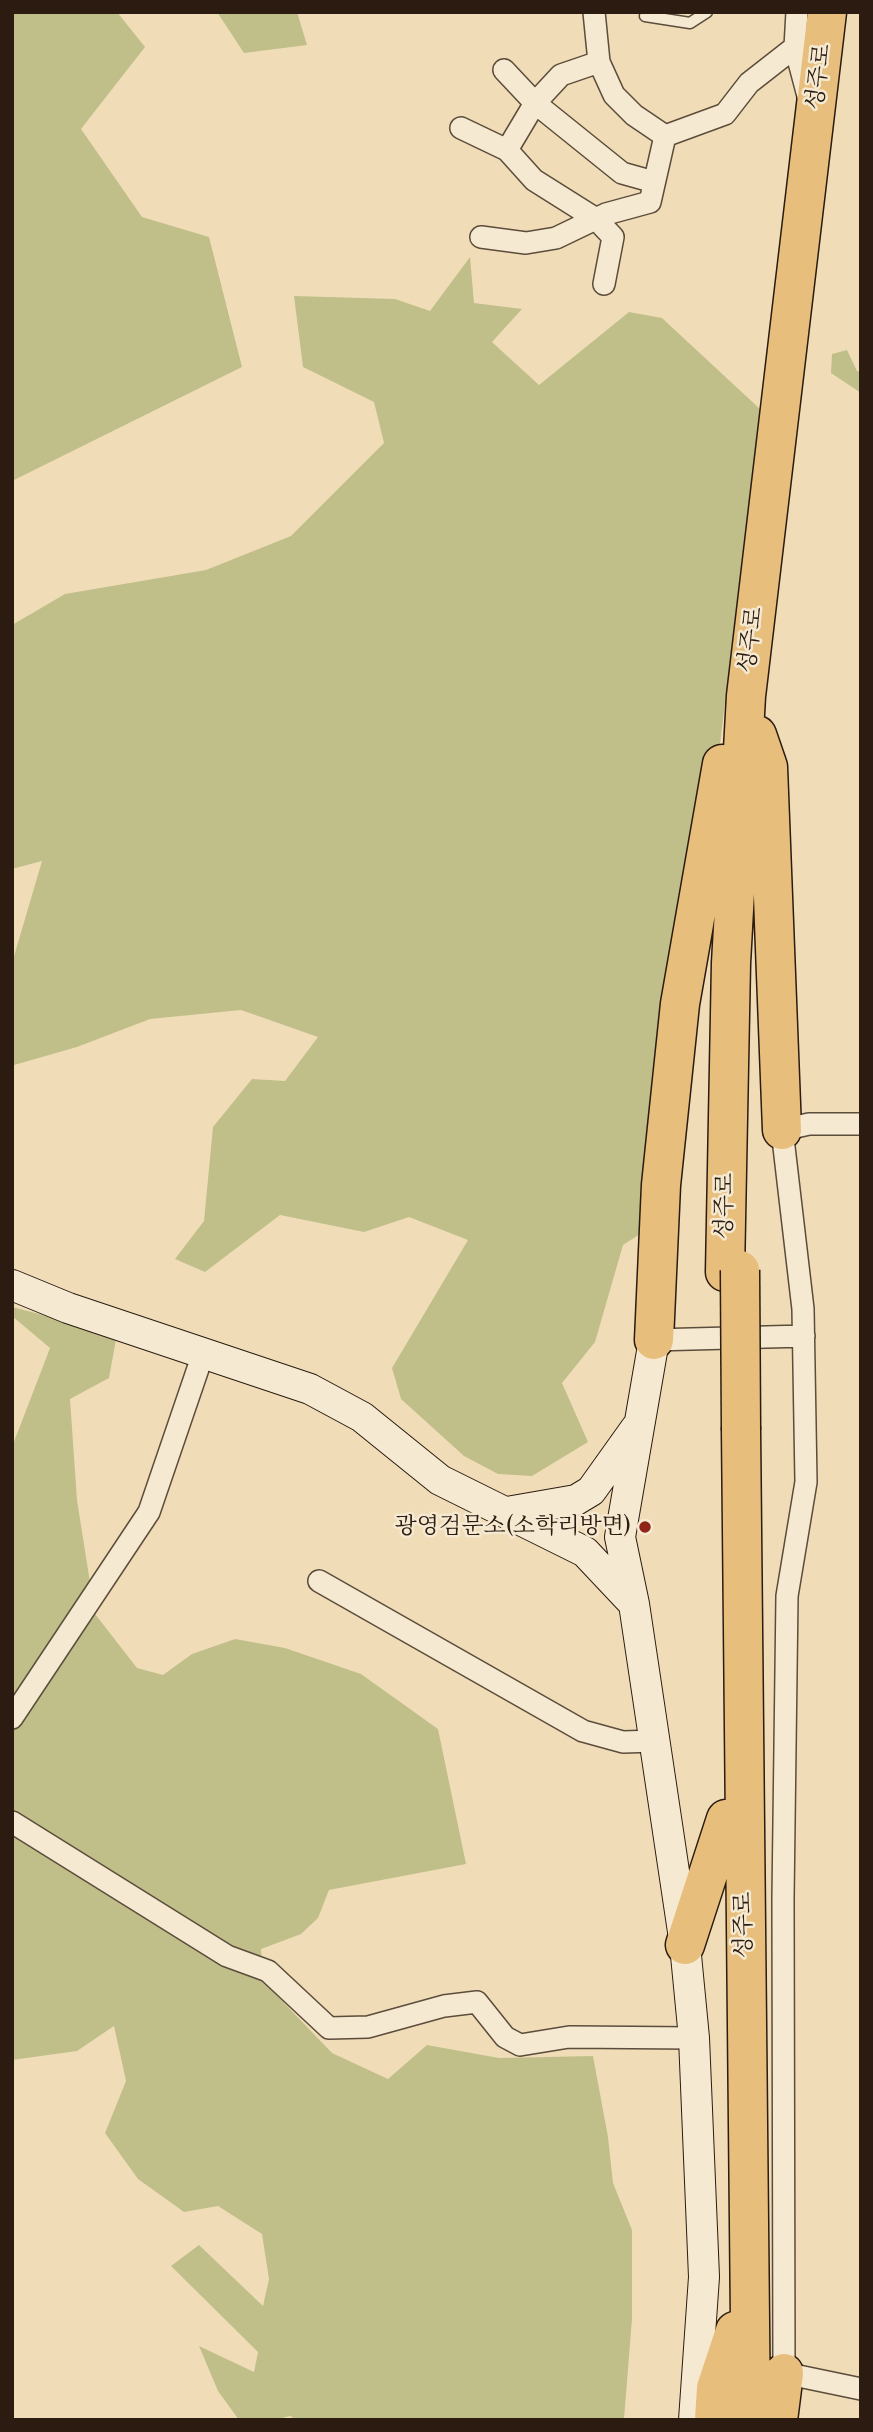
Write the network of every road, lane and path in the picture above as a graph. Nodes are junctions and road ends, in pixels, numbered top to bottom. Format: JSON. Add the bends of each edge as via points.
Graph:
{"nodes":[{"id":1,"x":594,"y":12,"type":"edge"},
{"id":2,"x":707,"y":12,"type":"edge"},
{"id":3,"x":797,"y":12,"type":"edge"},
{"id":4,"x":827,"y":12,"type":"edge"},
{"id":5,"x":845,"y":12,"type":"edge"},
{"id":6,"x":645,"y":16,"type":"dead end"},
{"id":7,"x":795,"y":47,"type":"junction"},
{"id":8,"x":599,"y":62,"type":"junction"},
{"id":9,"x":504,"y":70,"type":"dead end"},
{"id":10,"x":535,"y":103,"type":"junction"},
{"id":11,"x":814,"y":121,"type":"junction"},
{"id":12,"x":461,"y":128,"type":"dead end"},
{"id":13,"x":665,"y":136,"type":"junction"},
{"id":14,"x":507,"y":150,"type":"junction"},
{"id":15,"x":654,"y":181,"type":"junction"},
{"id":16,"x":596,"y":219,"type":"junction"},
{"id":17,"x":481,"y":237,"type":"dead end"},
{"id":18,"x":604,"y":284,"type":"dead end"},
{"id":19,"x":746,"y":696,"type":"junction"},
{"id":20,"x":757,"y":735,"type":"junction"},
{"id":21,"x":861,"y":1124,"type":"edge"},
{"id":22,"x":782,"y":1130,"type":"junction"},
{"id":23,"x":733,"y":1271,"type":"junction"},
{"id":24,"x":21,"y":1291,"type":"edge"},
{"id":25,"x":804,"y":1336,"type":"junction"},
{"id":26,"x":654,"y":1340,"type":"junction"},
{"id":27,"x":203,"y":1354,"type":"junction"},
{"id":28,"x":639,"y":1423,"type":"junction"},
{"id":29,"x":733,"y":1430,"type":"junction"},
{"id":30,"x":507,"y":1512,"type":"junction"},
{"id":31,"x":318,"y":1581,"type":"dead end"},
{"id":32,"x":634,"y":1604,"type":"junction"},
{"id":33,"x":12,"y":1718,"type":"edge"},
{"id":34,"x":655,"y":1741,"type":"junction"},
{"id":35,"x":726,"y":1819,"type":"junction"},
{"id":36,"x":12,"y":1822,"type":"edge"},
{"id":37,"x":685,"y":1945,"type":"junction"},
{"id":38,"x":694,"y":2038,"type":"junction"},
{"id":39,"x":735,"y":2331,"type":"junction"},
{"id":40,"x":784,"y":2373,"type":"junction"},
{"id":41,"x":861,"y":2389,"type":"edge"},
{"id":42,"x":694,"y":2420,"type":"edge"},
{"id":43,"x":714,"y":2420,"type":"edge"},
{"id":44,"x":734,"y":2420,"type":"edge"},
{"id":45,"x":751,"y":2420,"type":"edge"},
{"id":46,"x":778,"y":2420,"type":"edge"}],
"edges":[{"from":1,"to":8,"type":"street"},
{"from":2,"to":6,"type":"lane","via":[[690,23]]},
{"from":3,"to":7,"type":"street"},
{"from":4,"to":11,"type":"highway","name":"성주로"},
{"from":5,"to":20,"type":"highway","name":"성주로","via":[[801,389],[776,548]]},
{"from":7,"to":11,"type":"street"},
{"from":7,"to":13,"type":"street","via":[[749,83],[725,114]]},
{"from":8,"to":10,"type":"street","via":[[561,75]]},
{"from":8,"to":13,"type":"street","via":[[614,95]]},
{"from":9,"to":10,"type":"street"},
{"from":10,"to":14,"type":"street"},
{"from":10,"to":15,"type":"street","via":[[622,173]]},
{"from":11,"to":19,"type":"highway","name":"성주로"},
{"from":12,"to":14,"type":"street"},
{"from":13,"to":15,"type":"street"},
{"from":14,"to":16,"type":"street","via":[[534,180]]},
{"from":15,"to":16,"type":"street","via":[[650,202]]},
{"from":16,"to":17,"type":"street","via":[[556,238],[526,243]]},
{"from":16,"to":18,"type":"street","via":[[613,237]]},
{"from":19,"to":23,"type":"highway","name":"성주로","via":[[731,963]]},
{"from":19,"to":26,"type":"highway","via":[[730,726],[686,953],[665,1144]]},
{"from":20,"to":22,"type":"highway","via":[[768,767]]},
{"from":20,"to":23,"type":"highway","name":"성주로","via":[[746,887]]},
{"from":21,"to":22,"type":"street"},
{"from":22,"to":25,"type":"street"},
{"from":23,"to":29,"type":"highway","bridge":true},
{"from":24,"to":27,"type":"street"},
{"from":25,"to":26,"type":"street"},
{"from":25,"to":40,"type":"street","via":[[806,1482],[787,1596]]},
{"from":26,"to":28,"type":"street"},
{"from":27,"to":30,"type":"street","via":[[310,1389],[362,1417],[440,1480]]},
{"from":27,"to":33,"type":"street","via":[[149,1512]]},
{"from":28,"to":30,"type":"street","via":[[591,1491],[576,1500]]},
{"from":28,"to":32,"type":"street","via":[[620,1537]]},
{"from":29,"to":35,"type":"highway","name":"성주로"},
{"from":29,"to":45,"type":"highway","name":"성주로"},
{"from":30,"to":32,"type":"street","via":[[585,1552]]},
{"from":31,"to":34,"type":"street","via":[[583,1731],[623,1742]]},
{"from":32,"to":34,"type":"street"},
{"from":34,"to":37,"type":"street"},
{"from":35,"to":37,"type":"highway"},
{"from":35,"to":39,"type":"highway","name":"성주로"},
{"from":36,"to":38,"type":"street","via":[[227,1956],[268,1971],[329,2028],[368,2027],[477,2002],[505,2037],[520,2045],[569,2037]]},
{"from":37,"to":38,"type":"street"},
{"from":38,"to":42,"type":"street","via":[[704,2277]]},
{"from":39,"to":43,"type":"highway","via":[[716,2388]]},
{"from":39,"to":44,"type":"highway","name":"성주로"},
{"from":40,"to":41,"type":"street"},
{"from":40,"to":46,"type":"highway"}]}
